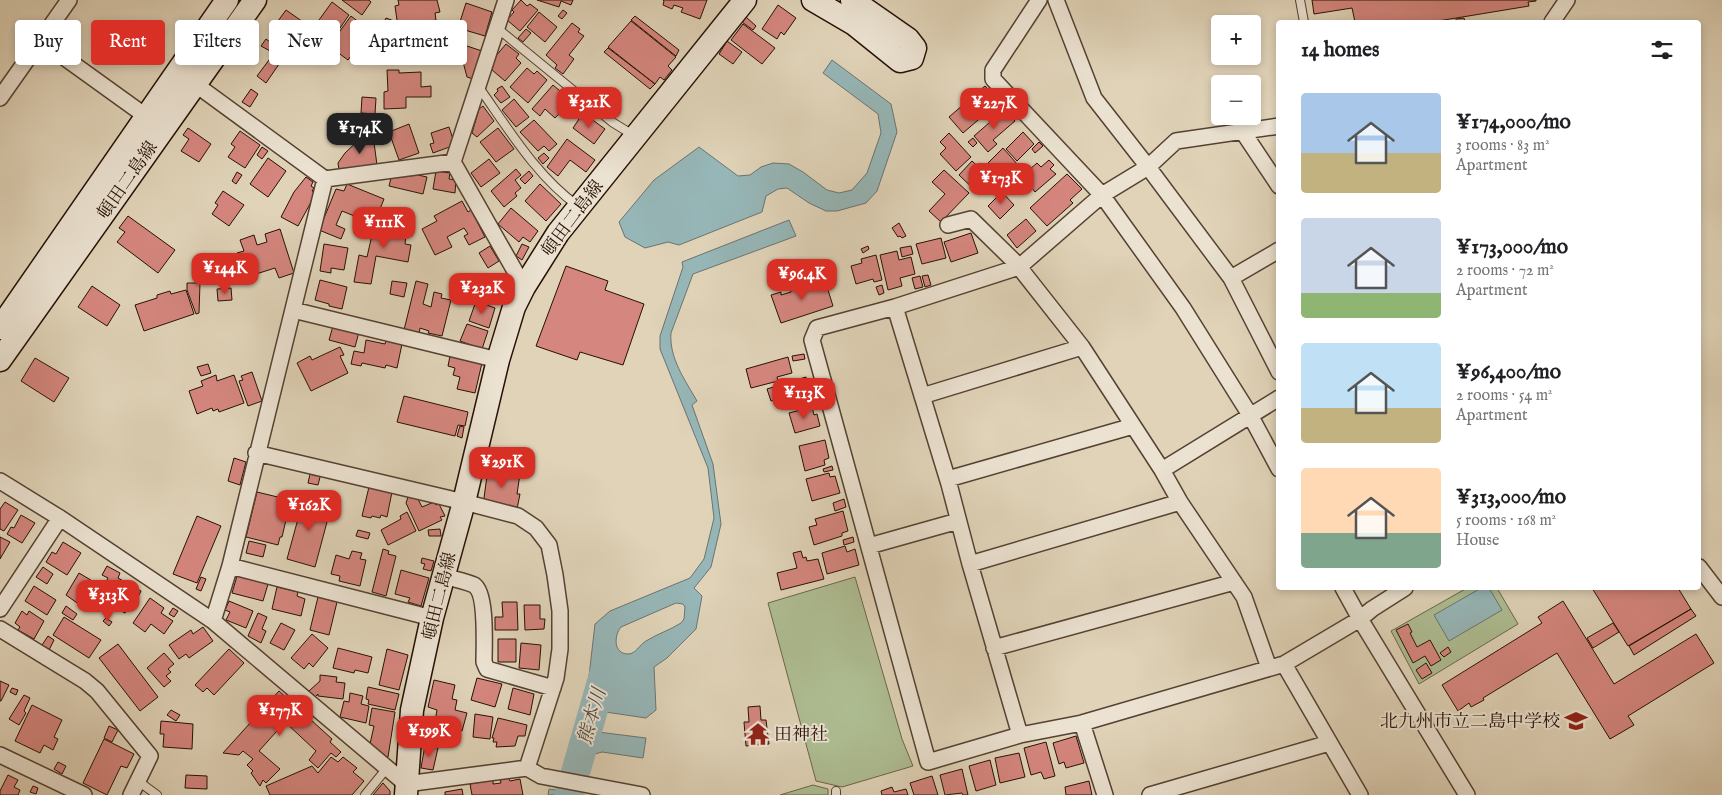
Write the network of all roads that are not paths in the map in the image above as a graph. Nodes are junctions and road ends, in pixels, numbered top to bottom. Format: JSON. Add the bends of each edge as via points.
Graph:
{"nodes":[{"id":1,"x":69,"y":0,"type":"edge"},
{"id":2,"x":226,"y":0,"type":"edge"},
{"id":3,"x":255,"y":0,"type":"edge"},
{"id":4,"x":506,"y":0,"type":"edge"},
{"id":5,"x":744,"y":0,"type":"edge"},
{"id":6,"x":813,"y":0,"type":"edge"},
{"id":7,"x":852,"y":0,"type":"edge"},
{"id":8,"x":1039,"y":0,"type":"edge"},
{"id":9,"x":1056,"y":0,"type":"edge"},
{"id":10,"x":1300,"y":0,"type":"edge"},
{"id":11,"x":1566,"y":0,"type":"edge"},
{"id":12,"x":54,"y":20,"type":"edge"},
{"id":13,"x":1304,"y":20,"type":"edge"},
{"id":14,"x":1553,"y":20,"type":"edge"},
{"id":15,"x":497,"y":28,"type":"junction"},
{"id":16,"x":20,"y":65,"type":"edge"},
{"id":17,"x":75,"y":65,"type":"edge"},
{"id":18,"x":5,"y":83,"type":"edge"},
{"id":19,"x":195,"y":84,"type":"junction"},
{"id":20,"x":478,"y":86,"type":"junction"},
{"id":21,"x":0,"y":98,"type":"edge"},
{"id":22,"x":147,"y":117,"type":"junction"},
{"id":23,"x":1276,"y":126,"type":"edge"},
{"id":24,"x":1243,"y":132,"type":"junction"},
{"id":25,"x":635,"y":137,"type":"junction"},
{"id":26,"x":453,"y":162,"type":"junction"},
{"id":27,"x":1148,"y":167,"type":"junction"},
{"id":28,"x":324,"y":179,"type":"junction"},
{"id":29,"x":1276,"y":182,"type":"edge"},
{"id":30,"x":1102,"y":195,"type":"junction"},
{"id":31,"x":579,"y":207,"type":"junction"},
{"id":32,"x":948,"y":225,"type":"dead end"},
{"id":33,"x":1276,"y":252,"type":"edge"},
{"id":34,"x":1020,"y":267,"type":"junction"},
{"id":35,"x":1231,"y":278,"type":"junction"},
{"id":36,"x":524,"y":287,"type":"junction"},
{"id":37,"x":895,"y":307,"type":"junction"},
{"id":38,"x":293,"y":310,"type":"junction"},
{"id":39,"x":0,"y":328,"type":"edge"},
{"id":40,"x":1082,"y":348,"type":"junction"},
{"id":41,"x":0,"y":360,"type":"edge"},
{"id":42,"x":498,"y":360,"type":"junction"},
{"id":43,"x":1276,"y":360,"type":"edge"},
{"id":44,"x":922,"y":396,"type":"junction"},
{"id":45,"x":1276,"y":400,"type":"edge"},
{"id":46,"x":1250,"y":415,"type":"junction"},
{"id":47,"x":1133,"y":426,"type":"junction"},
{"id":48,"x":256,"y":453,"type":"junction"},
{"id":49,"x":1276,"y":463,"type":"edge"},
{"id":50,"x":1162,"y":470,"type":"junction"},
{"id":51,"x":948,"y":479,"type":"junction"},
{"id":52,"x":0,"y":481,"type":"edge"},
{"id":53,"x":464,"y":502,"type":"junction"},
{"id":54,"x":1180,"y":502,"type":"junction"},
{"id":55,"x":60,"y":518,"type":"junction"},
{"id":56,"x":958,"y":521,"type":"junction"},
{"id":57,"x":869,"y":546,"type":"junction"},
{"id":58,"x":970,"y":564,"type":"junction"},
{"id":59,"x":230,"y":566,"type":"junction"},
{"id":60,"x":1701,"y":570,"type":"edge"},
{"id":61,"x":444,"y":576,"type":"junction"},
{"id":62,"x":1234,"y":582,"type":"junction"},
{"id":63,"x":1344,"y":590,"type":"edge"},
{"id":64,"x":1400,"y":590,"type":"edge"},
{"id":65,"x":1722,"y":597,"type":"edge"},
{"id":66,"x":0,"y":609,"type":"edge"},
{"id":67,"x":432,"y":618,"type":"junction"},
{"id":68,"x":1360,"y":619,"type":"junction"},
{"id":69,"x":213,"y":622,"type":"junction"},
{"id":70,"x":0,"y":629,"type":"edge"},
{"id":71,"x":994,"y":648,"type":"junction"},
{"id":72,"x":1284,"y":664,"type":"junction"},
{"id":73,"x":1269,"y":668,"type":"junction"},
{"id":74,"x":553,"y":688,"type":"junction"},
{"id":75,"x":1082,"y":723,"type":"junction"},
{"id":76,"x":1020,"y":736,"type":"junction"},
{"id":77,"x":1329,"y":743,"type":"junction"},
{"id":78,"x":0,"y":755,"type":"edge"},
{"id":79,"x":387,"y":768,"type":"junction"},
{"id":80,"x":528,"y":768,"type":"junction"},
{"id":81,"x":138,"y":781,"type":"junction"},
{"id":82,"x":406,"y":789,"type":"edge"},
{"id":83,"x":84,"y":795,"type":"edge"},
{"id":84,"x":131,"y":795,"type":"edge"},
{"id":85,"x":157,"y":795,"type":"edge"},
{"id":86,"x":365,"y":795,"type":"edge"},
{"id":87,"x":642,"y":795,"type":"edge"},
{"id":88,"x":1105,"y":795,"type":"edge"},
{"id":89,"x":1150,"y":795,"type":"edge"},
{"id":90,"x":1360,"y":795,"type":"edge"},
{"id":91,"x":1467,"y":795,"type":"edge"}],
"edges":[{"from":1,"to":12,"type":"street"},
{"from":2,"to":22,"type":"main road","name":"頓田二島線"},
{"from":3,"to":19,"type":"main road","name":"頓田二島線"},
{"from":4,"to":15,"type":"street"},
{"from":5,"to":25,"type":"main road","name":"頓田二島線"},
{"from":6,"to":7,"type":"main road","via":[[854,24],[900,61],[912,58],[915,48],[908,38]]},
{"from":8,"to":30,"type":"street","via":[[993,70],[993,79]]},
{"from":9,"to":27,"type":"street","via":[[1094,98]]},
{"from":10,"to":13,"type":"lane"},
{"from":11,"to":14,"type":"street"},
{"from":15,"to":20,"type":"street"},
{"from":15,"to":25,"type":"lane"},
{"from":16,"to":18,"type":"street"},
{"from":17,"to":22,"type":"street"},
{"from":18,"to":21,"type":"street"},
{"from":19,"to":28,"type":"street"},
{"from":19,"to":41,"type":"main road","name":"頓田二島線"},
{"from":20,"to":26,"type":"street"},
{"from":20,"to":31,"type":"lane","via":[[546,179]]},
{"from":22,"to":39,"type":"main road","name":"頓田二島線"},
{"from":23,"to":24,"type":"street"},
{"from":24,"to":27,"type":"street","via":[[1176,141]]},
{"from":24,"to":29,"type":"street"},
{"from":25,"to":31,"type":"main road","name":"頓田二島線"},
{"from":26,"to":28,"type":"street"},
{"from":26,"to":36,"type":"street"},
{"from":27,"to":30,"type":"street"},
{"from":27,"to":35,"type":"street"},
{"from":28,"to":38,"type":"street"},
{"from":30,"to":34,"type":"street"},
{"from":30,"to":46,"type":"street","via":[[1183,308]]},
{"from":31,"to":36,"type":"main road","name":"頓田二島線"},
{"from":32,"to":34,"type":"street","via":[[971,219]]},
{"from":33,"to":35,"type":"street"},
{"from":34,"to":37,"type":"street"},
{"from":34,"to":40,"type":"street"},
{"from":35,"to":43,"type":"street"},
{"from":36,"to":42,"type":"main road","name":"頓田二島線","via":[[514,307]]},
{"from":37,"to":44,"type":"street"},
{"from":37,"to":57,"type":"street","via":[[817,328],[812,340]]},
{"from":38,"to":42,"type":"street"},
{"from":38,"to":48,"type":"street"},
{"from":40,"to":44,"type":"street"},
{"from":40,"to":47,"type":"street"},
{"from":42,"to":53,"type":"main road","name":"頓田二島線"},
{"from":44,"to":51,"type":"street"},
{"from":45,"to":46,"type":"street"},
{"from":46,"to":49,"type":"street"},
{"from":46,"to":50,"type":"street"},
{"from":47,"to":50,"type":"street"},
{"from":47,"to":51,"type":"street"},
{"from":48,"to":53,"type":"street"},
{"from":48,"to":59,"type":"street"},
{"from":50,"to":54,"type":"street"},
{"from":51,"to":56,"type":"street"},
{"from":52,"to":55,"type":"street"},
{"from":53,"to":61,"type":"main road","name":"頓田二島線"},
{"from":53,"to":74,"type":"street","via":[[518,516],[536,528],[549,545],[560,611],[560,649]]},
{"from":54,"to":58,"type":"street"},
{"from":54,"to":62,"type":"street"},
{"from":55,"to":66,"type":"street"},
{"from":55,"to":69,"type":"street"},
{"from":56,"to":57,"type":"street"},
{"from":56,"to":58,"type":"street"},
{"from":57,"to":76,"type":"street","via":[[928,762]]},
{"from":58,"to":71,"type":"street"},
{"from":59,"to":67,"type":"street"},
{"from":59,"to":69,"type":"street"},
{"from":60,"to":65,"type":"street"},
{"from":61,"to":67,"type":"main road","name":"頓田二島線"},
{"from":61,"to":74,"type":"street","via":[[475,586],[481,593],[487,669]]},
{"from":62,"to":71,"type":"street"},
{"from":62,"to":73,"type":"street","via":[[1244,597]]},
{"from":63,"to":68,"type":"street"},
{"from":64,"to":68,"type":"street"},
{"from":67,"to":82,"type":"main road","name":"頓田二島線","via":[[412,710]]},
{"from":68,"to":72,"type":"street"},
{"from":68,"to":91,"type":"street"},
{"from":69,"to":79,"type":"street"},
{"from":70,"to":81,"type":"street","via":[[97,691],[150,756]]},
{"from":71,"to":76,"type":"street"},
{"from":72,"to":73,"type":"street"},
{"from":72,"to":77,"type":"street"},
{"from":73,"to":75,"type":"street"},
{"from":74,"to":80,"type":"street"},
{"from":75,"to":76,"type":"street"},
{"from":75,"to":88,"type":"street"},
{"from":77,"to":89,"type":"street"},
{"from":77,"to":90,"type":"street"},
{"from":78,"to":83,"type":"street"},
{"from":79,"to":82,"type":"street"},
{"from":79,"to":86,"type":"lane"},
{"from":80,"to":82,"type":"street"},
{"from":80,"to":87,"type":"street","via":[[541,776]]},
{"from":81,"to":84,"type":"street"},
{"from":81,"to":85,"type":"lane"}]}
